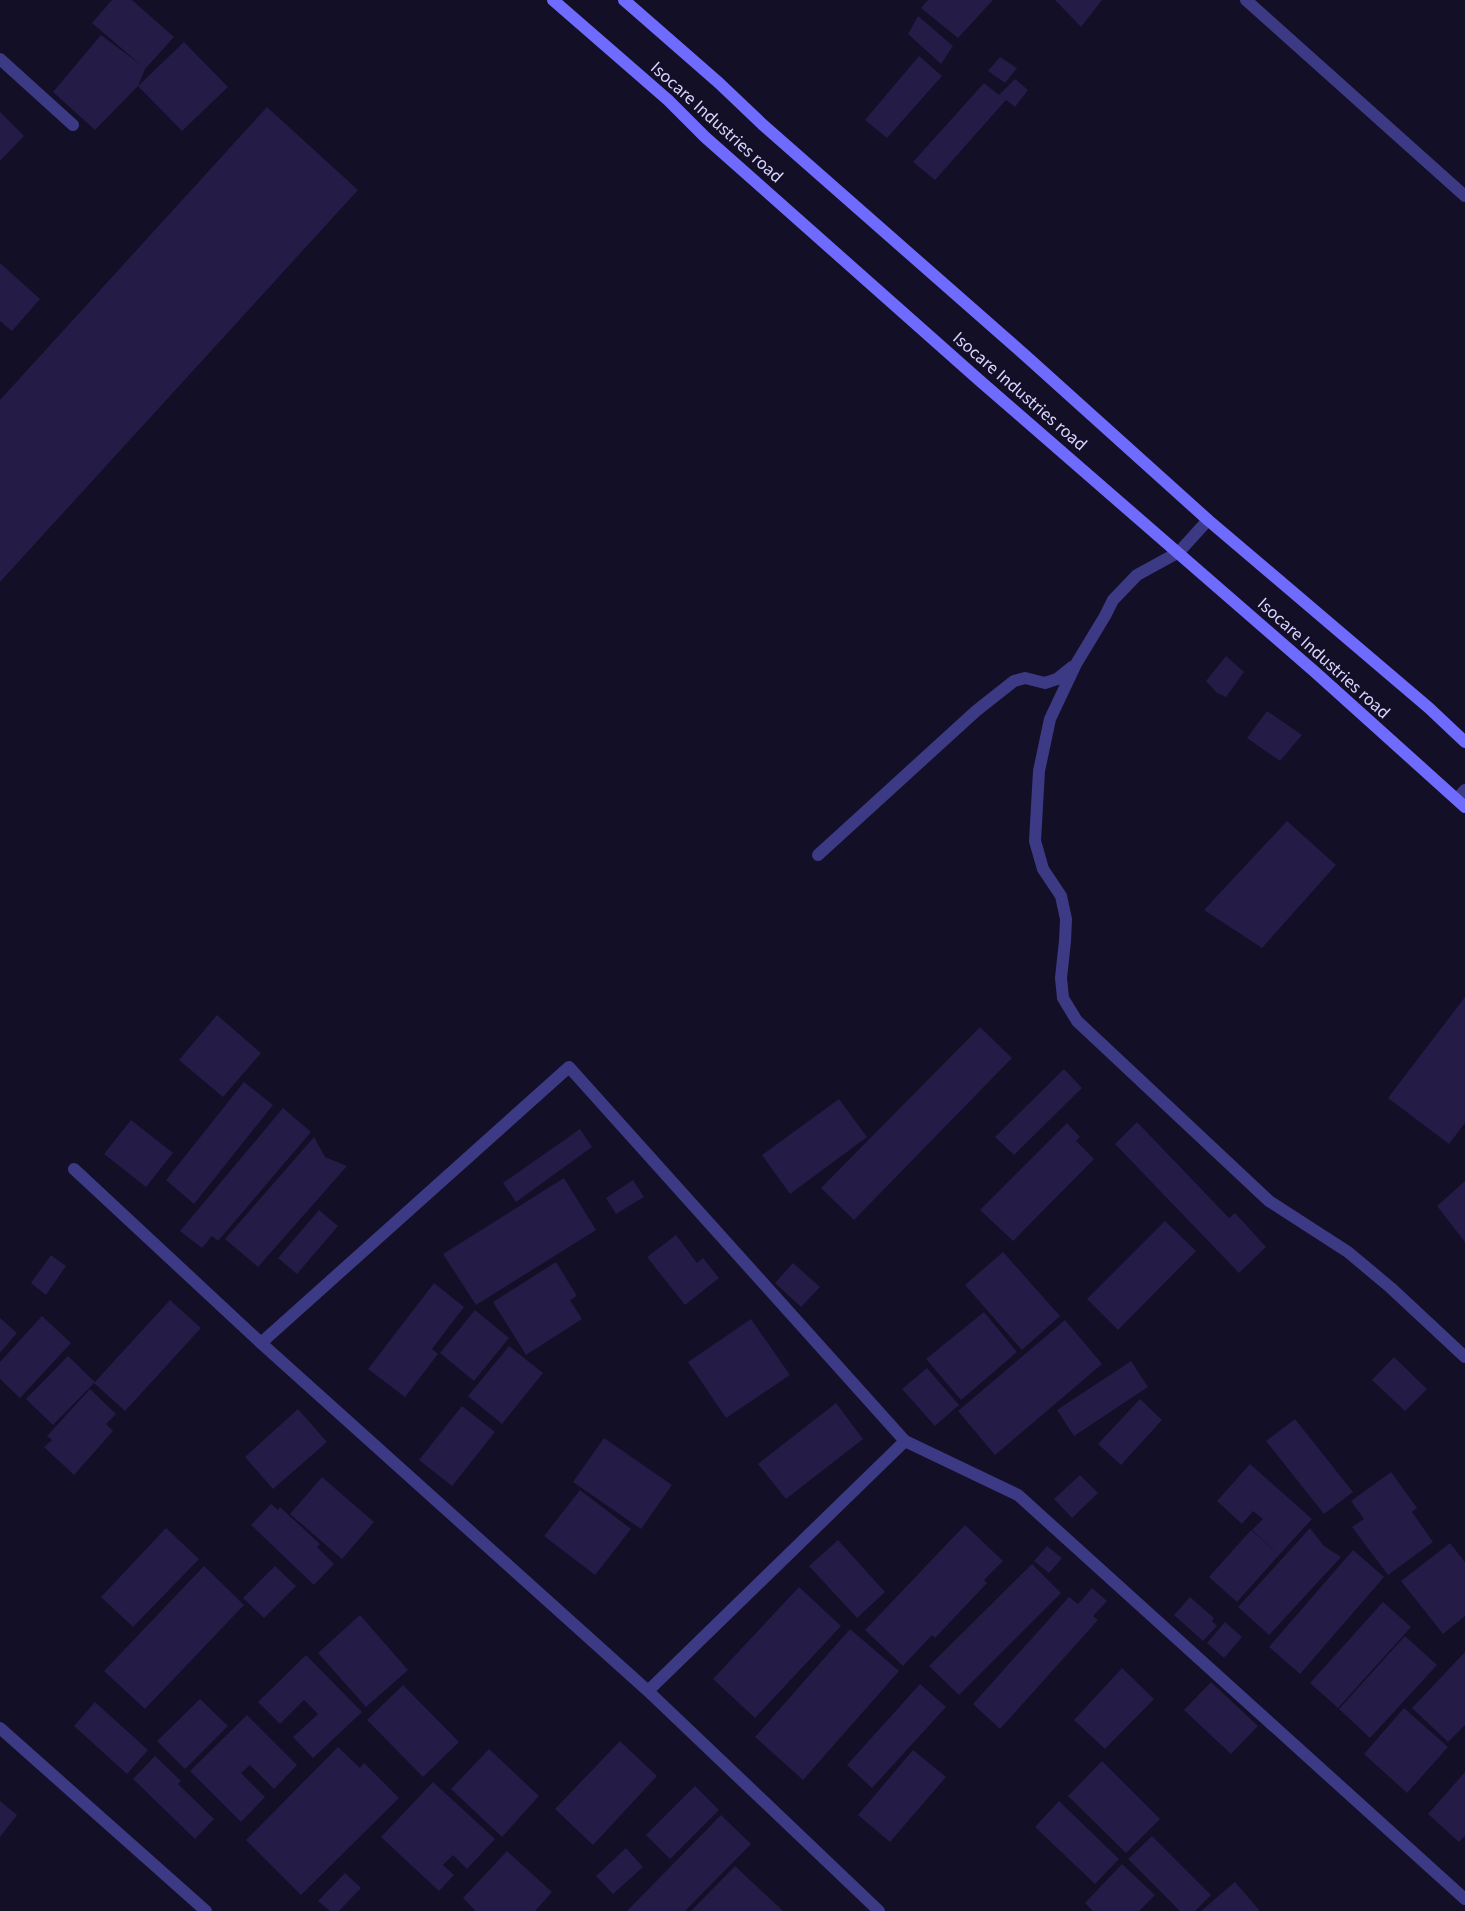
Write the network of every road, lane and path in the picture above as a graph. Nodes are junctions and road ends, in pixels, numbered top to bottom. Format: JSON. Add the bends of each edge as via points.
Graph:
{"nodes":[{"id":1,"x":553,"y":0,"type":"edge"},
{"id":2,"x":624,"y":0,"type":"edge"},
{"id":3,"x":1246,"y":0,"type":"edge"},
{"id":4,"x":0,"y":59,"type":"edge"},
{"id":5,"x":73,"y":125,"type":"dead end"},
{"id":6,"x":1465,"y":196,"type":"edge"},
{"id":7,"x":1208,"y":520,"type":"junction"},
{"id":8,"x":1179,"y":552,"type":"junction"},
{"id":9,"x":1076,"y":664,"type":"junction"},
{"id":10,"x":1465,"y":742,"type":"edge"},
{"id":11,"x":1462,"y":799,"type":"edge"},
{"id":12,"x":818,"y":855,"type":"dead end"},
{"id":13,"x":74,"y":1169,"type":"dead end"},
{"id":14,"x":260,"y":1343,"type":"junction"},
{"id":15,"x":1465,"y":1357,"type":"edge"},
{"id":16,"x":905,"y":1441,"type":"junction"},
{"id":17,"x":648,"y":1691,"type":"junction"},
{"id":18,"x":0,"y":1728,"type":"edge"},
{"id":19,"x":1465,"y":1899,"type":"edge"},
{"id":20,"x":206,"y":1911,"type":"edge"},
{"id":21,"x":879,"y":1911,"type":"edge"}],
"edges":[{"from":1,"to":8,"type":"street","name":"Isocare Industries road","via":[[979,380]]},
{"from":2,"to":7,"type":"street","name":"Isocare Industries road"},
{"from":3,"to":6,"type":"street"},
{"from":4,"to":5,"type":"street"},
{"from":7,"to":8,"type":"street"},
{"from":7,"to":10,"type":"street","name":"Isocare Industries road","via":[[1430,708]]},
{"from":8,"to":9,"type":"street","via":[[1137,575],[1113,600]]},
{"from":8,"to":11,"type":"street","name":"Isocare Industries road"},
{"from":9,"to":12,"type":"street","via":[[1045,684],[1025,678],[1014,681],[976,711]]},
{"from":9,"to":15,"type":"street","via":[[1050,719],[1040,771],[1035,841],[1043,869],[1061,896],[1066,919],[1061,978],[1063,998],[1077,1021],[1269,1200],[1348,1252]]},
{"from":13,"to":14,"type":"street"},
{"from":14,"to":16,"type":"street","via":[[569,1067]]},
{"from":14,"to":17,"type":"street"},
{"from":16,"to":17,"type":"street"},
{"from":16,"to":19,"type":"street","via":[[1018,1495]]},
{"from":17,"to":21,"type":"street"},
{"from":18,"to":20,"type":"street"}]}
